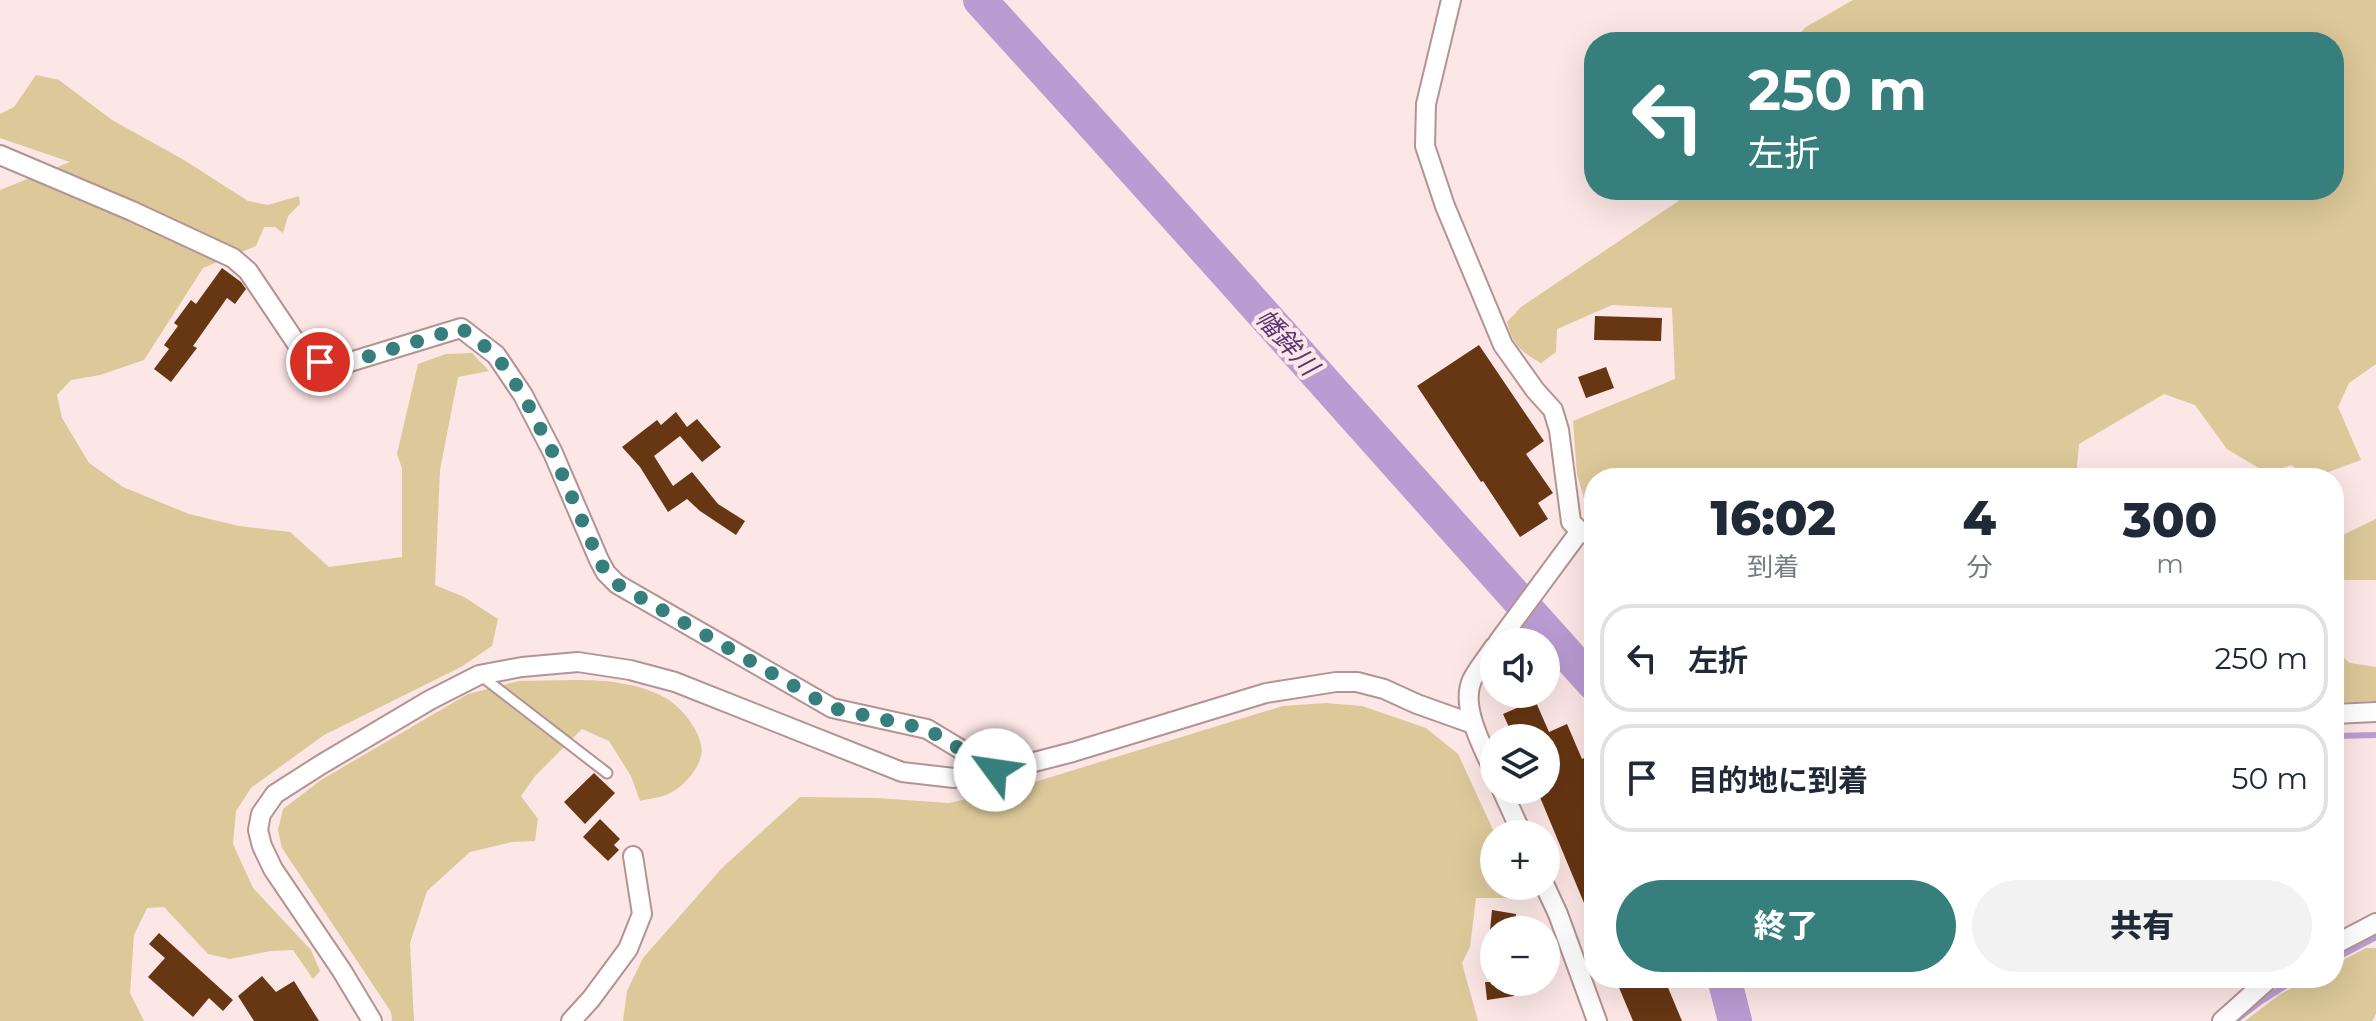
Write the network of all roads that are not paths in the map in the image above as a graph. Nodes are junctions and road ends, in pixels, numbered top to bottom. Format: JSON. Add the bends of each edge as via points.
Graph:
{"nodes":[{"id":1,"x":1451,"y":0,"type":"edge"},
{"id":2,"x":0,"y":155,"type":"edge"},
{"id":3,"x":1584,"y":532,"type":"edge"},
{"id":4,"x":1584,"y":537,"type":"edge"},
{"id":5,"x":1508,"y":628,"type":"edge"},
{"id":6,"x":1480,"y":668,"type":"edge"},
{"id":7,"x":479,"y":675,"type":"junction"},
{"id":8,"x":2376,"y":712,"type":"edge"},
{"id":9,"x":2344,"y":714,"type":"edge"},
{"id":10,"x":1473,"y":724,"type":"junction"},
{"id":11,"x":1480,"y":740,"type":"edge"},
{"id":12,"x":995,"y":770,"type":"junction"},
{"id":13,"x":607,"y":773,"type":"dead end"},
{"id":14,"x":633,"y":856,"type":"dead end"},
{"id":15,"x":1552,"y":900,"type":"edge"},
{"id":16,"x":2376,"y":923,"type":"edge"},
{"id":17,"x":2344,"y":940,"type":"edge"},
{"id":18,"x":1584,"y":985,"type":"edge"},
{"id":19,"x":1585,"y":988,"type":"edge"},
{"id":20,"x":2259,"y":988,"type":"edge"},
{"id":21,"x":372,"y":1021,"type":"edge"},
{"id":22,"x":571,"y":1021,"type":"edge"},
{"id":23,"x":1597,"y":1021,"type":"edge"},
{"id":24,"x":2222,"y":1021,"type":"edge"}],
"edges":[{"from":1,"to":3,"type":"street","via":[[1426,104],[1425,146],[1503,345],[1553,410],[1571,522]]},
{"from":2,"to":12,"type":"street","via":[[233,258],[248,271],[299,347],[320,362],[340,365],[461,328],[496,355],[523,395],[599,560],[617,584],[832,708],[927,729]]},
{"from":4,"to":5,"type":"street"},
{"from":6,"to":10,"type":"street","via":[[1469,694]]},
{"from":7,"to":12,"type":"street","via":[[578,662],[630,670],[675,682],[902,772],[954,778]]},
{"from":7,"to":13,"type":"lane"},
{"from":7,"to":21,"type":"street","via":[[322,764],[275,794],[261,814],[258,830],[273,869]]},
{"from":8,"to":9,"type":"street"},
{"from":10,"to":11,"type":"street"},
{"from":10,"to":12,"type":"street","via":[[1384,689],[1336,682],[1266,693],[1073,752]]},
{"from":14,"to":22,"type":"street","via":[[642,914],[628,949]]},
{"from":15,"to":18,"type":"street"},
{"from":16,"to":17,"type":"street"},
{"from":19,"to":23,"type":"street"},
{"from":20,"to":24,"type":"street"}]}
